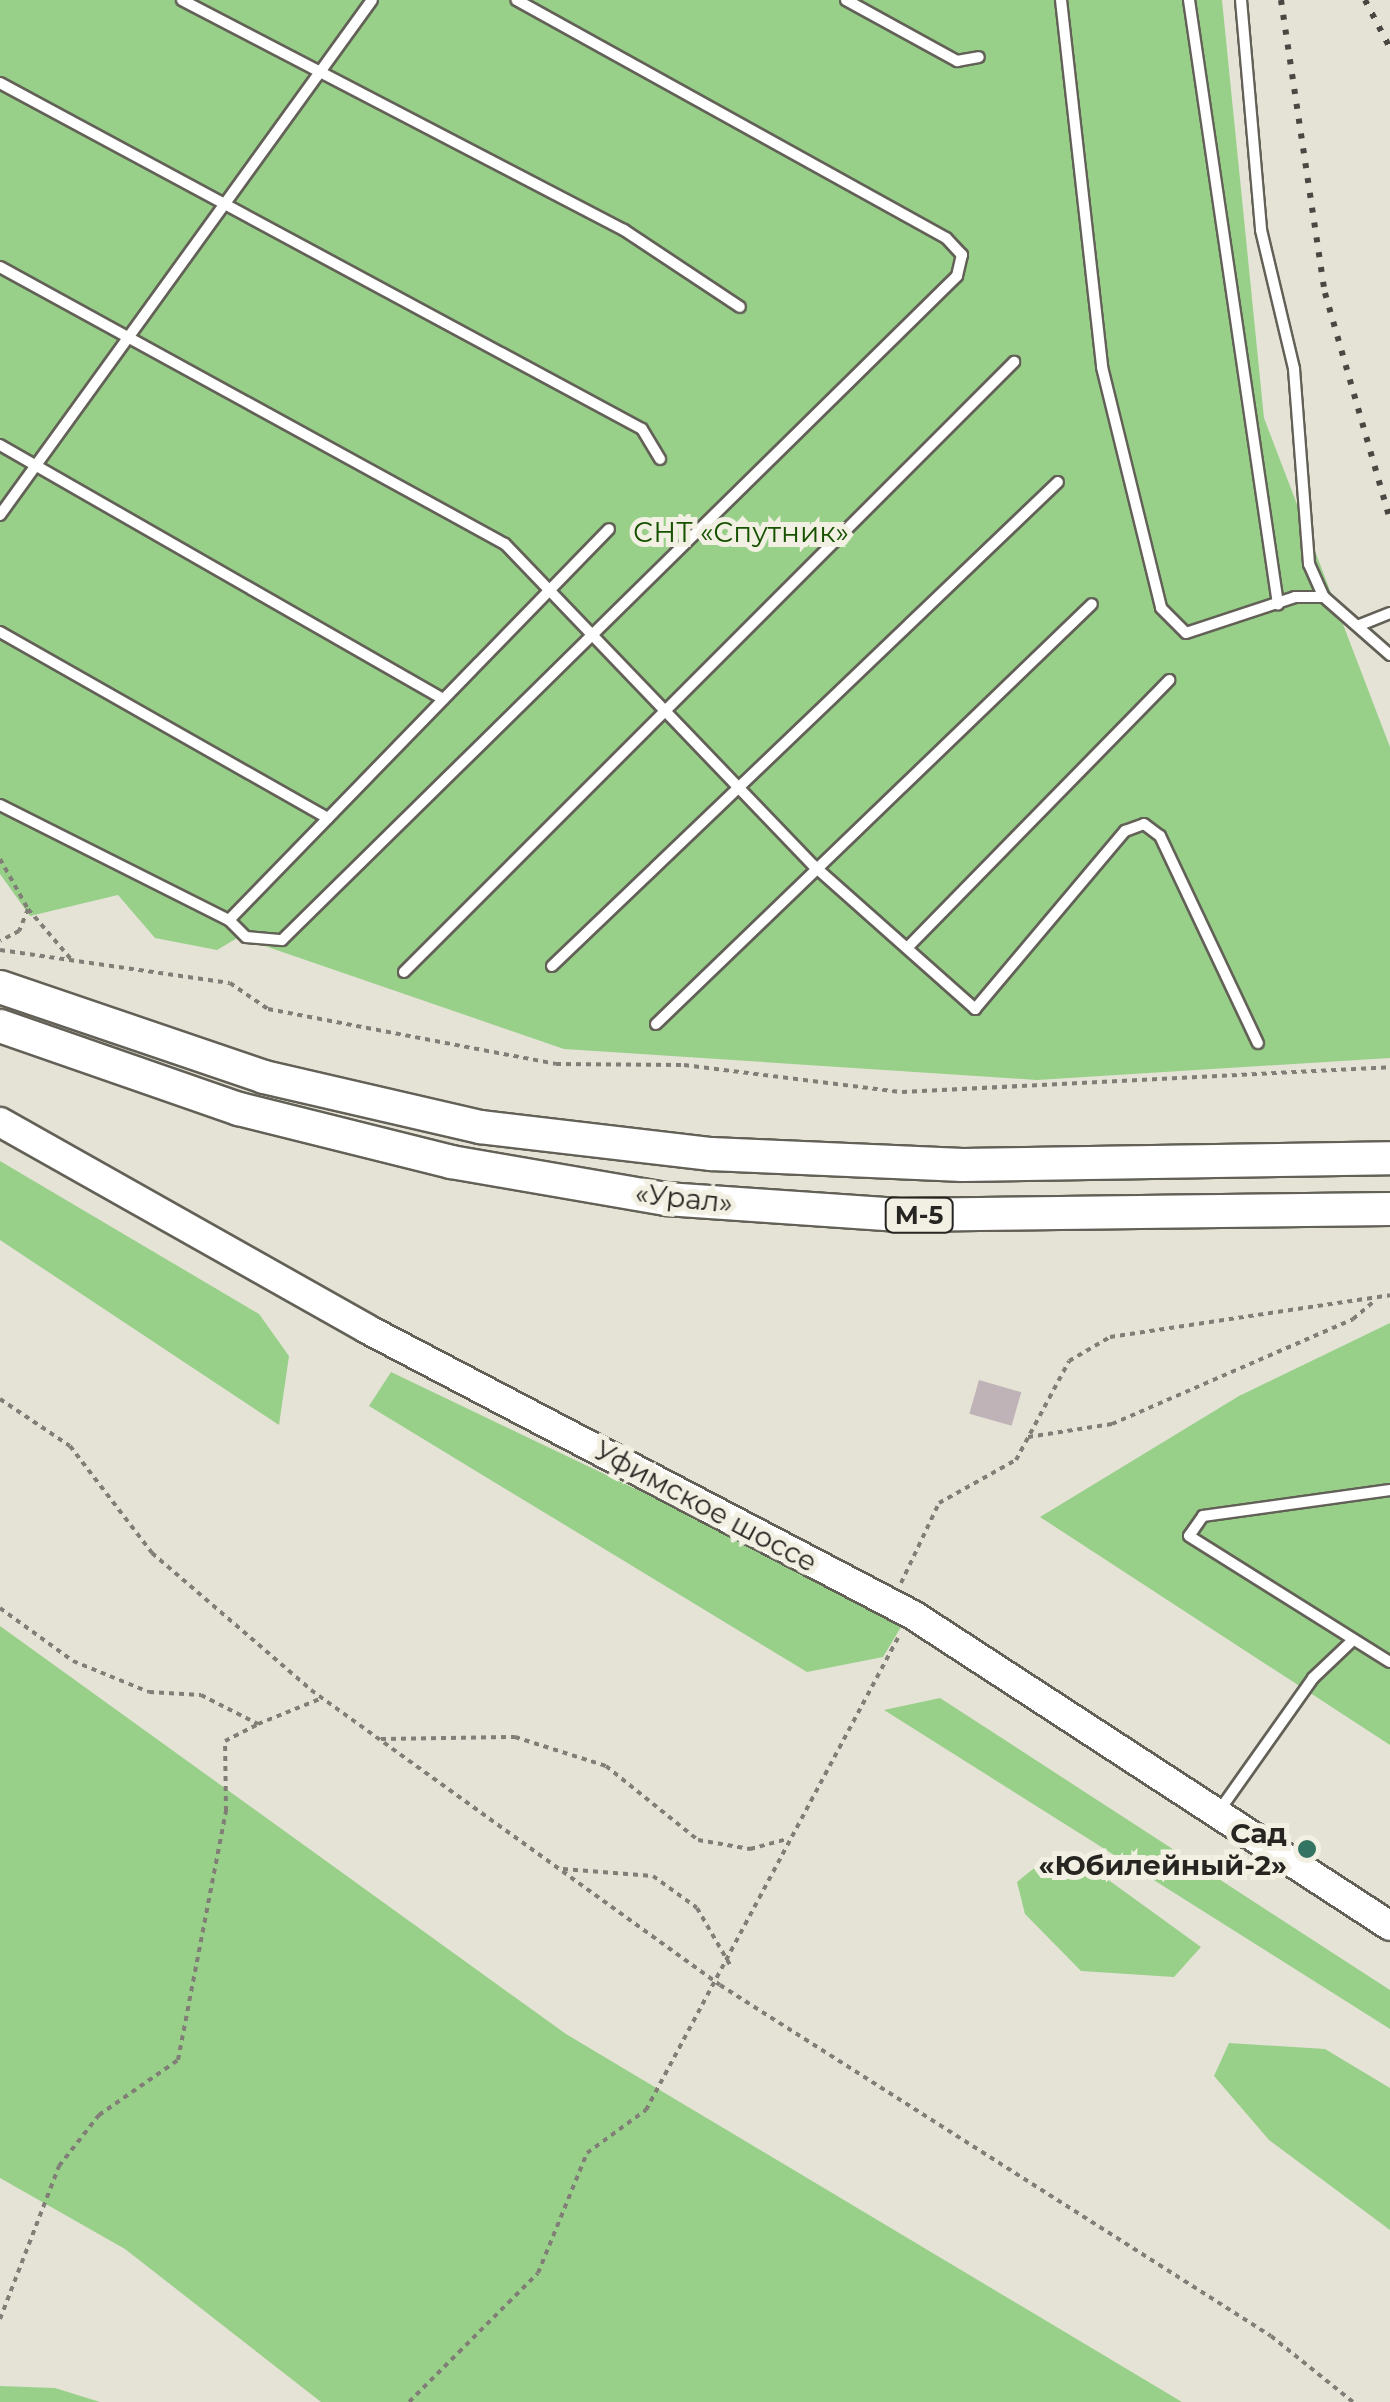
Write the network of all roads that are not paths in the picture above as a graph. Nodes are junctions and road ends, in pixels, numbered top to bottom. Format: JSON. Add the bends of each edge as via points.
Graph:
{"nodes":[{"id":1,"x":182,"y":0,"type":"edge"},
{"id":2,"x":372,"y":0,"type":"edge"},
{"id":3,"x":516,"y":0,"type":"edge"},
{"id":4,"x":846,"y":0,"type":"edge"},
{"id":5,"x":1061,"y":0,"type":"edge"},
{"id":6,"x":1189,"y":0,"type":"edge"},
{"id":7,"x":1242,"y":0,"type":"edge"},
{"id":8,"x":980,"y":56,"type":"dead end"},
{"id":9,"x":318,"y":74,"type":"junction"},
{"id":10,"x":0,"y":82,"type":"edge"},
{"id":11,"x":223,"y":204,"type":"junction"},
{"id":12,"x":0,"y":268,"type":"edge"},
{"id":13,"x":740,"y":307,"type":"dead end"},
{"id":14,"x":129,"y":339,"type":"junction"},
{"id":15,"x":1014,"y":362,"type":"dead end"},
{"id":16,"x":0,"y":445,"type":"edge"},
{"id":17,"x":660,"y":460,"type":"dead end"},
{"id":18,"x":36,"y":465,"type":"junction"},
{"id":19,"x":1058,"y":482,"type":"dead end"},
{"id":20,"x":0,"y":515,"type":"edge"},
{"id":21,"x":609,"y":529,"type":"dead end"},
{"id":22,"x":548,"y":590,"type":"junction"},
{"id":23,"x":1324,"y":597,"type":"junction"},
{"id":24,"x":1092,"y":604,"type":"dead end"},
{"id":25,"x":1278,"y":604,"type":"junction"},
{"id":26,"x":1390,"y":613,"type":"edge"},
{"id":27,"x":1360,"y":624,"type":"junction"},
{"id":28,"x":0,"y":632,"type":"edge"},
{"id":29,"x":593,"y":636,"type":"junction"},
{"id":30,"x":1390,"y":656,"type":"edge"},
{"id":31,"x":1169,"y":680,"type":"dead end"},
{"id":32,"x":443,"y":699,"type":"junction"},
{"id":33,"x":664,"y":712,"type":"junction"},
{"id":34,"x":739,"y":792,"type":"junction"},
{"id":35,"x":0,"y":805,"type":"edge"},
{"id":36,"x":328,"y":818,"type":"junction"},
{"id":37,"x":813,"y":866,"type":"junction"},
{"id":38,"x":229,"y":920,"type":"junction"},
{"id":39,"x":907,"y":948,"type":"junction"},
{"id":40,"x":552,"y":966,"type":"dead end"},
{"id":41,"x":404,"y":972,"type":"dead end"},
{"id":42,"x":0,"y":988,"type":"edge"},
{"id":43,"x":656,"y":1024,"type":"dead end"},
{"id":44,"x":0,"y":1026,"type":"edge"},
{"id":45,"x":1258,"y":1044,"type":"dead end"},
{"id":46,"x":0,"y":1122,"type":"edge"},
{"id":47,"x":1390,"y":1158,"type":"edge"},
{"id":48,"x":1390,"y":1209,"type":"edge"},
{"id":49,"x":1390,"y":1490,"type":"edge"},
{"id":50,"x":1350,"y":1643,"type":"junction"},
{"id":51,"x":1388,"y":1660,"type":"edge"},
{"id":52,"x":1218,"y":1812,"type":"junction"},
{"id":53,"x":1390,"y":1926,"type":"edge"}],
"edges":[{"from":1,"to":9,"type":"lane"},
{"from":2,"to":9,"type":"lane"},
{"from":3,"to":29,"type":"lane","via":[[962,255],[958,276]]},
{"from":4,"to":8,"type":"lane","via":[[957,61]]},
{"from":5,"to":25,"type":"lane","via":[[1102,367],[1162,608],[1186,633]]},
{"from":6,"to":25,"type":"lane"},
{"from":7,"to":23,"type":"lane","via":[[1261,230],[1294,369],[1302,531]]},
{"from":9,"to":11,"type":"lane"},
{"from":9,"to":13,"type":"lane","via":[[624,230]]},
{"from":10,"to":11,"type":"lane"},
{"from":11,"to":14,"type":"lane"},
{"from":11,"to":17,"type":"lane","via":[[642,429]]},
{"from":12,"to":14,"type":"lane"},
{"from":14,"to":18,"type":"lane"},
{"from":14,"to":22,"type":"lane","via":[[506,544]]},
{"from":15,"to":33,"type":"lane"},
{"from":16,"to":18,"type":"lane"},
{"from":18,"to":20,"type":"lane"},
{"from":18,"to":32,"type":"lane"},
{"from":19,"to":34,"type":"lane"},
{"from":21,"to":22,"type":"lane"},
{"from":22,"to":29,"type":"lane"},
{"from":22,"to":32,"type":"lane"},
{"from":23,"to":25,"type":"lane"},
{"from":23,"to":27,"type":"lane"},
{"from":24,"to":37,"type":"lane"},
{"from":26,"to":27,"type":"lane"},
{"from":27,"to":30,"type":"lane"},
{"from":28,"to":36,"type":"lane"},
{"from":29,"to":33,"type":"lane"},
{"from":29,"to":38,"type":"lane","via":[[282,940],[246,937]]},
{"from":31,"to":39,"type":"lane"},
{"from":32,"to":36,"type":"lane"},
{"from":33,"to":34,"type":"lane"},
{"from":33,"to":41,"type":"lane"},
{"from":34,"to":37,"type":"lane"},
{"from":34,"to":40,"type":"lane"},
{"from":35,"to":38,"type":"lane"},
{"from":36,"to":38,"type":"lane"},
{"from":37,"to":39,"type":"lane"},
{"from":37,"to":43,"type":"lane"},
{"from":39,"to":45,"type":"lane","via":[[975,1009],[1125,830],[1144,824],[1160,836]]},
{"from":42,"to":47,"type":"main road","name":"«Урал»","number":"М-5","via":[[264,1077],[480,1126],[711,1154],[962,1164]]},
{"from":44,"to":48,"type":"main road","name":"«Урал»","number":"М-5","via":[[240,1109],[451,1162],[666,1198],[899,1215]]},
{"from":46,"to":52,"type":"main road","name":"Уфимское шоссе","via":[[367,1328],[903,1610]]},
{"from":49,"to":50,"type":"lane","via":[[1202,1516],[1189,1536]]},
{"from":50,"to":51,"type":"lane"},
{"from":50,"to":52,"type":"lane","via":[[1314,1678]]},
{"from":52,"to":53,"type":"main road","name":"Уфимское шоссе"}]}
